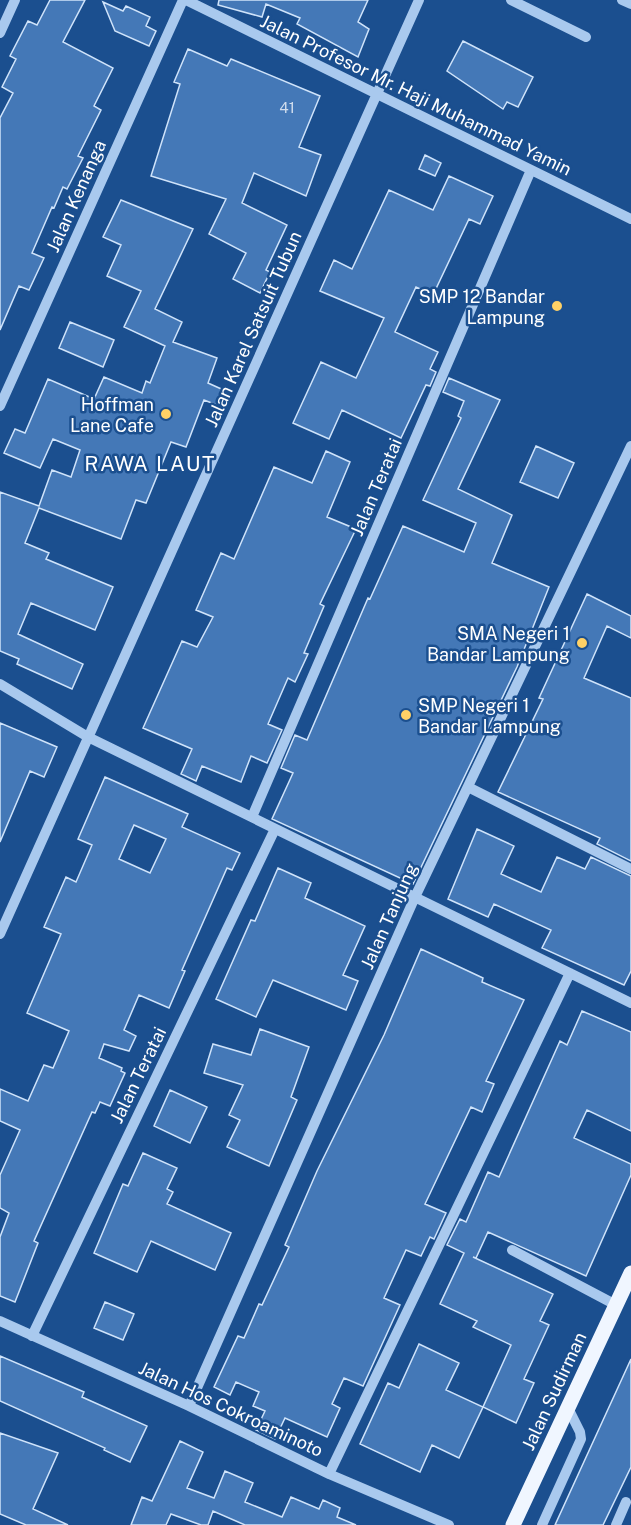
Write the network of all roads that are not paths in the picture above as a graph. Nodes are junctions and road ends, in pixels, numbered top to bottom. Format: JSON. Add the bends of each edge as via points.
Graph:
{"nodes":[{"id":1,"x":15,"y":0,"type":"edge"},
{"id":2,"x":184,"y":0,"type":"edge"},
{"id":3,"x":419,"y":0,"type":"edge"},
{"id":4,"x":512,"y":0,"type":"edge"},
{"id":5,"x":622,"y":0,"type":"edge"},
{"id":6,"x":631,"y":4,"type":"edge"},
{"id":7,"x":0,"y":33,"type":"edge"},
{"id":8,"x":586,"y":37,"type":"dead end"},
{"id":9,"x":377,"y":94,"type":"junction"},
{"id":10,"x":531,"y":170,"type":"junction"},
{"id":11,"x":631,"y":219,"type":"edge"},
{"id":12,"x":0,"y":406,"type":"edge"},
{"id":13,"x":631,"y":446,"type":"edge"},
{"id":14,"x":0,"y":684,"type":"edge"},
{"id":15,"x":88,"y":737,"type":"junction"},
{"id":16,"x":468,"y":787,"type":"junction"},
{"id":17,"x":252,"y":817,"type":"junction"},
{"id":18,"x":275,"y":829,"type":"junction"},
{"id":19,"x":631,"y":869,"type":"edge"},
{"id":20,"x":415,"y":897,"type":"junction"},
{"id":21,"x":0,"y":934,"type":"edge"},
{"id":22,"x":570,"y":973,"type":"junction"},
{"id":23,"x":631,"y":1003,"type":"edge"},
{"id":24,"x":512,"y":1250,"type":"dead end"},
{"id":25,"x":631,"y":1273,"type":"edge"},
{"id":26,"x":616,"y":1305,"type":"junction"},
{"id":27,"x":0,"y":1321,"type":"edge"},
{"id":28,"x":32,"y":1336,"type":"junction"},
{"id":29,"x":189,"y":1406,"type":"junction"},
{"id":30,"x":568,"y":1408,"type":"junction"},
{"id":31,"x":329,"y":1474,"type":"junction"},
{"id":32,"x":626,"y":1502,"type":"dead end"},
{"id":33,"x":448,"y":1525,"type":"edge"},
{"id":34,"x":513,"y":1525,"type":"edge"},
{"id":35,"x":542,"y":1525,"type":"edge"},
{"id":36,"x":616,"y":1525,"type":"edge"}],
"edges":[{"from":1,"to":7,"type":"street"},
{"from":2,"to":9,"type":"street","name":"Jalan Profesor Mr. Haji Muhammad Yamin"},
{"from":2,"to":12,"type":"street","name":"Jalan Kenanga"},
{"from":3,"to":9,"type":"street","name":"Jalan Karel Satsuit Tubun"},
{"from":4,"to":8,"type":"street"},
{"from":5,"to":6,"type":"street"},
{"from":9,"to":10,"type":"street","name":"Jalan Profesor Mr. Haji Muhammad Yamin"},
{"from":9,"to":15,"type":"street","name":"Jalan Karel Satsuit Tubun"},
{"from":10,"to":11,"type":"street","name":"Jalan Profesor Mr. Haji Muhammad Yamin"},
{"from":10,"to":17,"type":"street","name":"Jalan Teratai"},
{"from":13,"to":16,"type":"street","name":"Jalan Tanjung"},
{"from":14,"to":15,"type":"street"},
{"from":15,"to":17,"type":"street"},
{"from":15,"to":21,"type":"street","name":"Jalan Karel Satsuit Tubun"},
{"from":16,"to":19,"type":"street"},
{"from":16,"to":20,"type":"street","name":"Jalan Tanjung"},
{"from":17,"to":18,"type":"street"},
{"from":18,"to":20,"type":"street"},
{"from":18,"to":28,"type":"street","name":"Jalan Teratai"},
{"from":20,"to":22,"type":"street"},
{"from":20,"to":29,"type":"street","name":"Jalan Tanjung"},
{"from":22,"to":23,"type":"street"},
{"from":22,"to":31,"type":"street"},
{"from":24,"to":26,"type":"street"},
{"from":25,"to":26,"type":"main road","name":"Jalan Sudirman"},
{"from":26,"to":30,"type":"main road","name":"Jalan Sudirman"},
{"from":27,"to":28,"type":"street","name":"Jalan Hos Cokroaminoto"},
{"from":28,"to":29,"type":"street","name":"Jalan Hos Cokroaminoto"},
{"from":29,"to":31,"type":"street","name":"Jalan Hos Cokroaminoto"},
{"from":30,"to":34,"type":"main road","name":"Jalan Sudirman"},
{"from":30,"to":35,"type":"street","via":[[580,1439]]},
{"from":31,"to":33,"type":"street","name":"Jalan Hos Cokroaminoto"},
{"from":32,"to":36,"type":"street"}]}
